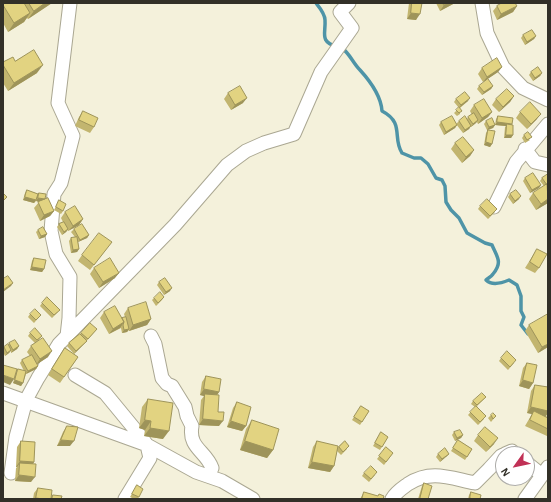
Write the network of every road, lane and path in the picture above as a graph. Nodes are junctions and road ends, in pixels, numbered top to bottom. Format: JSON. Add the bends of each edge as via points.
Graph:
{"nodes":[{"id":1,"x":70,"y":3,"type":"edge"},
{"id":2,"x":349,"y":3,"type":"edge"},
{"id":3,"x":482,"y":3,"type":"edge"},
{"id":4,"x":548,"y":100,"type":"edge"},
{"id":5,"x":548,"y":124,"type":"edge"},
{"id":6,"x":525,"y":149,"type":"junction"},
{"id":7,"x":548,"y":165,"type":"edge"},
{"id":8,"x":494,"y":207,"type":"edge"},
{"id":9,"x":67,"y":336,"type":"junction"},
{"id":10,"x":151,"y":336,"type":"dead end"},
{"id":11,"x":75,"y":375,"type":"dead end"},
{"id":12,"x":3,"y":393,"type":"edge"},
{"id":13,"x":26,"y":400,"type":"junction"},
{"id":14,"x":147,"y":445,"type":"junction"},
{"id":15,"x":495,"y":463,"type":"edge"},
{"id":16,"x":535,"y":467,"type":"edge"},
{"id":17,"x":545,"y":471,"type":"edge"},
{"id":18,"x":11,"y":473,"type":"dead end"},
{"id":19,"x":208,"y":476,"type":"junction"},
{"id":20,"x":247,"y":498,"type":"edge"},
{"id":21,"x":126,"y":499,"type":"edge"},
{"id":22,"x":392,"y":499,"type":"edge"},
{"id":23,"x":524,"y":499,"type":"edge"}],
"edges":[{"from":1,"to":9,"type":"street","via":[[58,103],[73,136],[61,183],[54,194],[51,231],[56,254],[70,277]]},
{"from":2,"to":9,"type":"street","via":[[340,12],[352,28],[321,72],[294,134],[246,151],[227,165],[175,225]]},
{"from":3,"to":4,"type":"street","via":[[487,33],[503,67],[523,88]]},
{"from":5,"to":6,"type":"street"},
{"from":6,"to":7,"type":"street","via":[[535,162]]},
{"from":6,"to":8,"type":"street"},
{"from":9,"to":13,"type":"street","via":[[59,344]]},
{"from":10,"to":19,"type":"street","via":[[162,378],[172,386],[185,407],[192,426],[194,444],[210,462],[212,468]]},
{"from":11,"to":14,"type":"street","via":[[105,393]]},
{"from":12,"to":13,"type":"street"},
{"from":13,"to":14,"type":"street"},
{"from":13,"to":18,"type":"street","via":[[16,437]]},
{"from":14,"to":19,"type":"street"},
{"from":14,"to":21,"type":"street","via":[[150,458]]},
{"from":15,"to":22,"type":"street","via":[[475,483],[437,475],[418,478],[396,493]]},
{"from":16,"to":17,"type":"street"},
{"from":17,"to":23,"type":"street"},
{"from":19,"to":20,"type":"street"}]}
